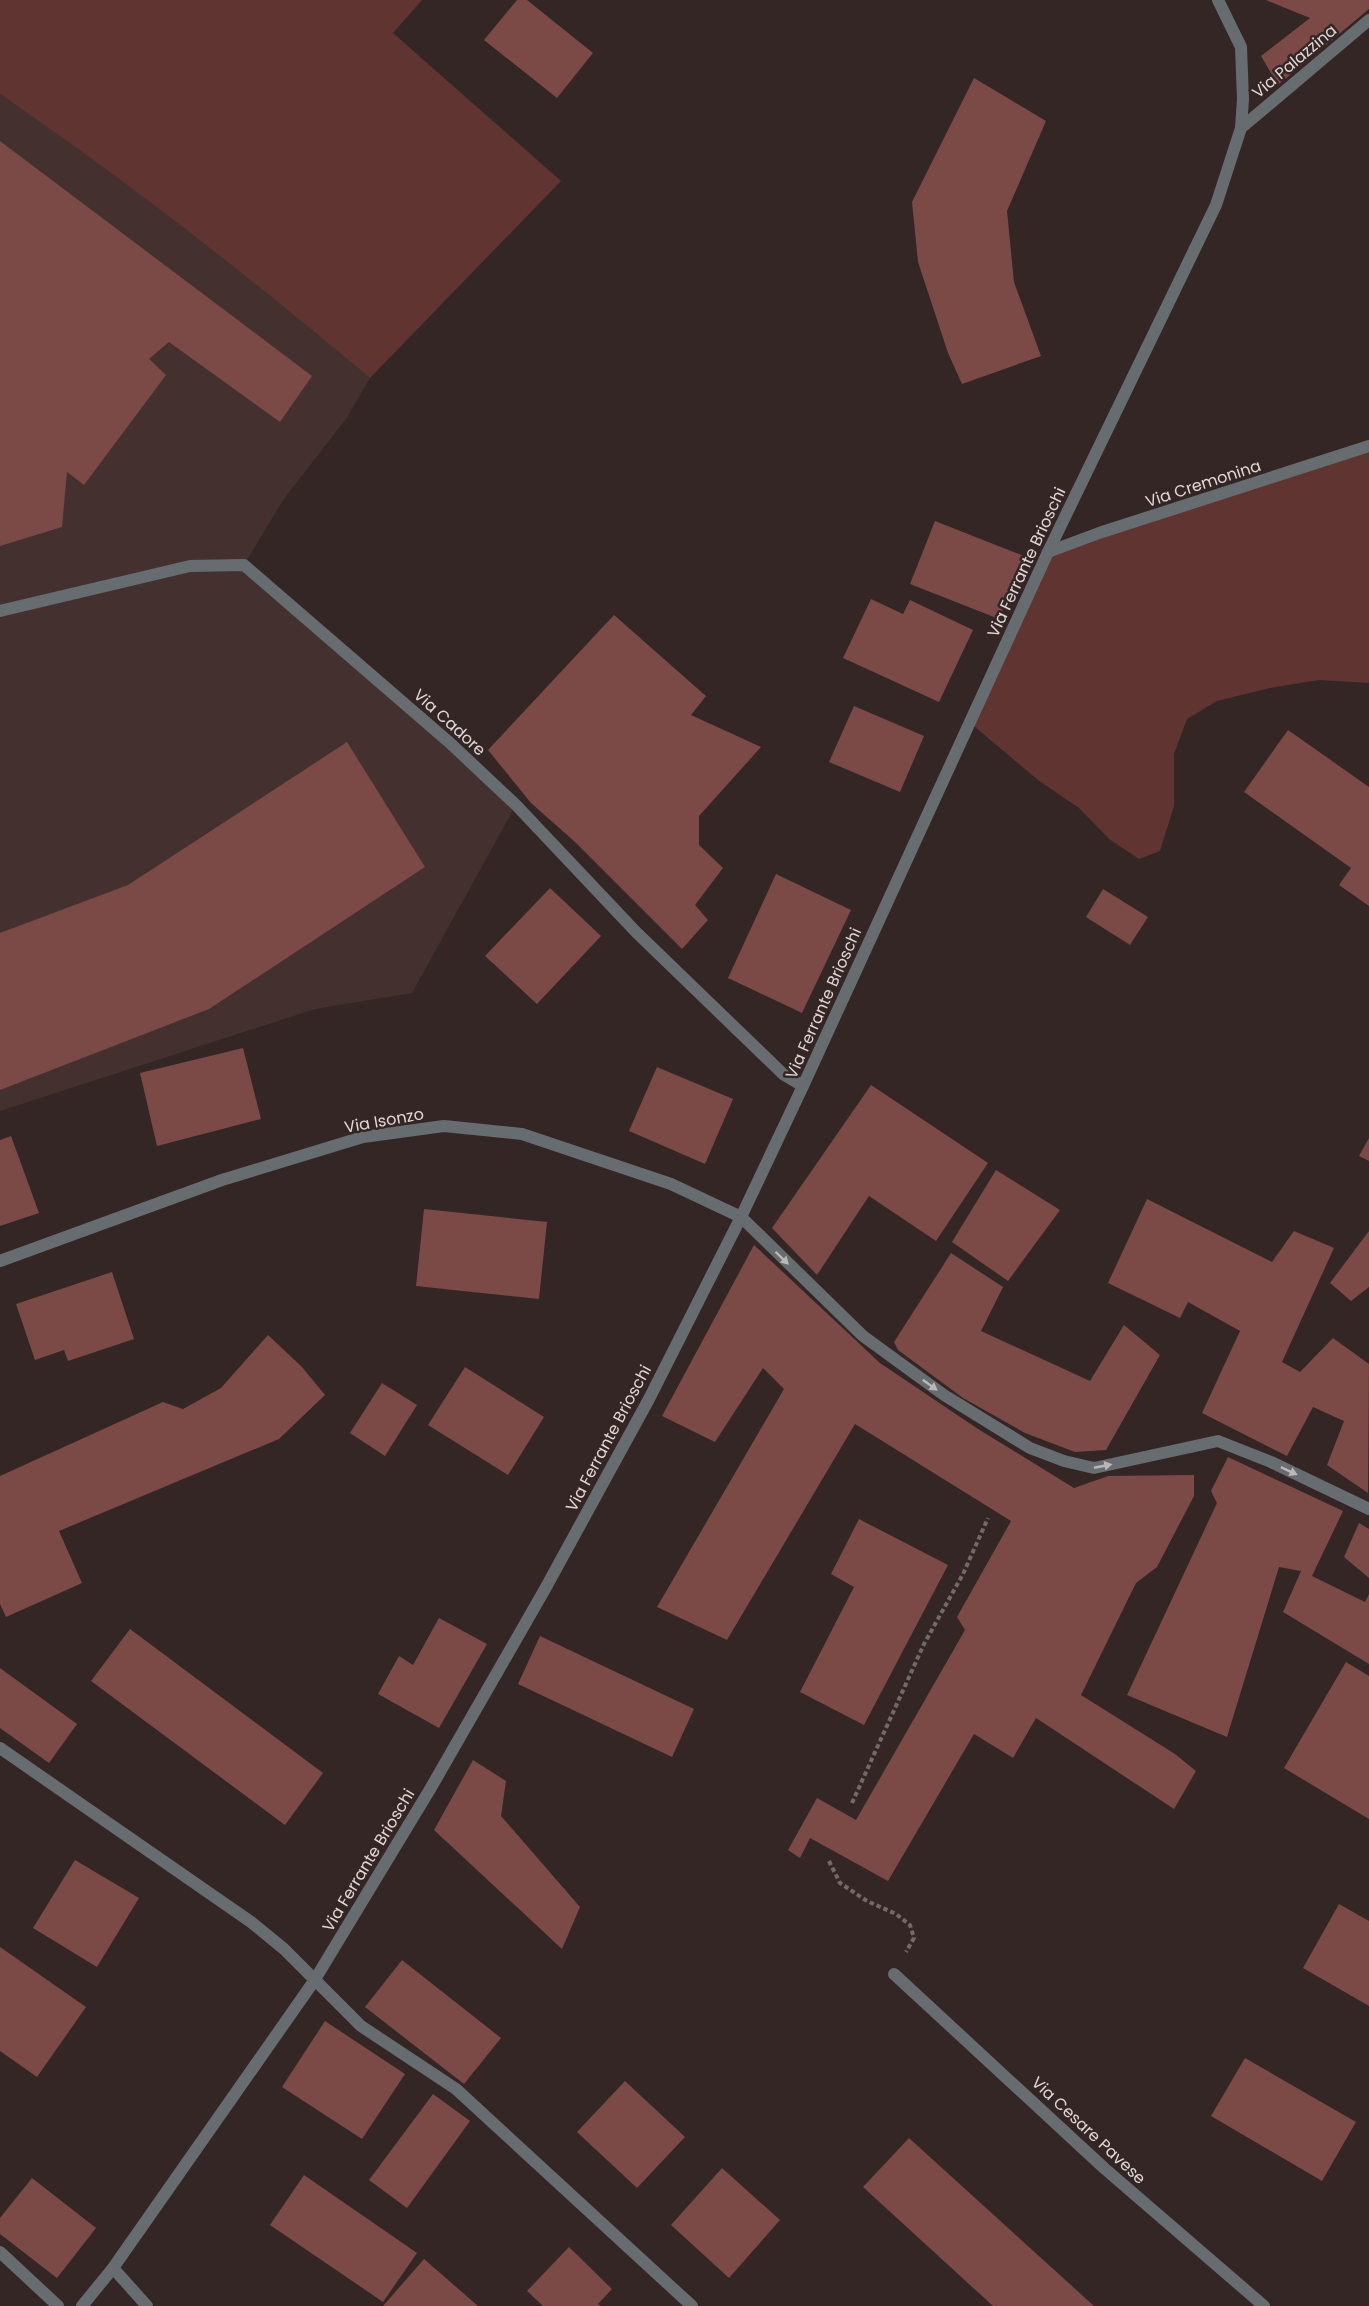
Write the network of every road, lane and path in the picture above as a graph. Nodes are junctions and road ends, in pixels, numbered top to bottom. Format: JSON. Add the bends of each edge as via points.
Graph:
{"nodes":[{"id":1,"x":1218,"y":0,"type":"edge"},
{"id":2,"x":1369,"y":20,"type":"edge"},
{"id":3,"x":1241,"y":128,"type":"junction"},
{"id":4,"x":1369,"y":446,"type":"edge"},
{"id":5,"x":1048,"y":552,"type":"junction"},
{"id":6,"x":0,"y":611,"type":"edge"},
{"id":7,"x":803,"y":1086,"type":"junction"},
{"id":8,"x":741,"y":1217,"type":"junction"},
{"id":9,"x":0,"y":1261,"type":"edge"},
{"id":10,"x":1369,"y":1509,"type":"edge"},
{"id":11,"x":988,"y":1518,"type":"dead end"},
{"id":12,"x":0,"y":1748,"type":"edge"},
{"id":13,"x":852,"y":1803,"type":"dead end"},
{"id":14,"x":829,"y":1861,"type":"dead end"},
{"id":15,"x":894,"y":1974,"type":"joint"},
{"id":16,"x":314,"y":1981,"type":"junction"},
{"id":17,"x":0,"y":2252,"type":"edge"},
{"id":18,"x":113,"y":2268,"type":"junction"},
{"id":19,"x":58,"y":2306,"type":"edge"},
{"id":20,"x":82,"y":2306,"type":"edge"},
{"id":21,"x":147,"y":2306,"type":"edge"},
{"id":22,"x":692,"y":2306,"type":"edge"},
{"id":23,"x":1264,"y":2306,"type":"edge"}],
"edges":[{"from":1,"to":3,"type":"street","name":"Via Ferrante Brioschi","via":[[1241,47]]},
{"from":2,"to":3,"type":"street","name":"Via Palazzina"},
{"from":3,"to":5,"type":"street","name":"Via Ferrante Brioschi","via":[[1216,206]]},
{"from":4,"to":5,"type":"street","name":"Via Cremonina"},
{"from":5,"to":7,"type":"street","name":"Via Ferrante Brioschi"},
{"from":6,"to":7,"type":"street","name":"Via Cadore","via":[[190,566],[244,565],[450,742],[516,805],[636,932],[783,1074]]},
{"from":7,"to":8,"type":"street","name":"Via Ferrante Brioschi"},
{"from":8,"to":9,"type":"street","name":"Via Isonzo","via":[[672,1184],[522,1134],[444,1126],[363,1137],[222,1180]]},
{"from":8,"to":10,"type":"street","name":"Via Isonzo","one_way":true,"via":[[863,1336],[944,1395],[1030,1448],[1094,1468],[1218,1441]]},
{"from":8,"to":16,"type":"street","name":"Via Ferrante Brioschi","via":[[649,1399],[545,1589]]},
{"from":11,"to":13,"type":"path","via":[[963,1574],[924,1644]]},
{"from":12,"to":16,"type":"street","via":[[251,1922]]},
{"from":14,"to":15,"type":"path","via":[[840,1883],[910,1925],[914,1938]]},
{"from":15,"to":23,"type":"street","name":"Via Cesare Pavese","via":[[1104,2168]]},
{"from":16,"to":18,"type":"street","name":"Via Ferrante Brioschi"},
{"from":16,"to":22,"type":"street","via":[[362,2026],[456,2089]]},
{"from":17,"to":19,"type":"street"},
{"from":18,"to":20,"type":"street","name":"Via Ferrante Brioschi"},
{"from":18,"to":21,"type":"street"}]}
